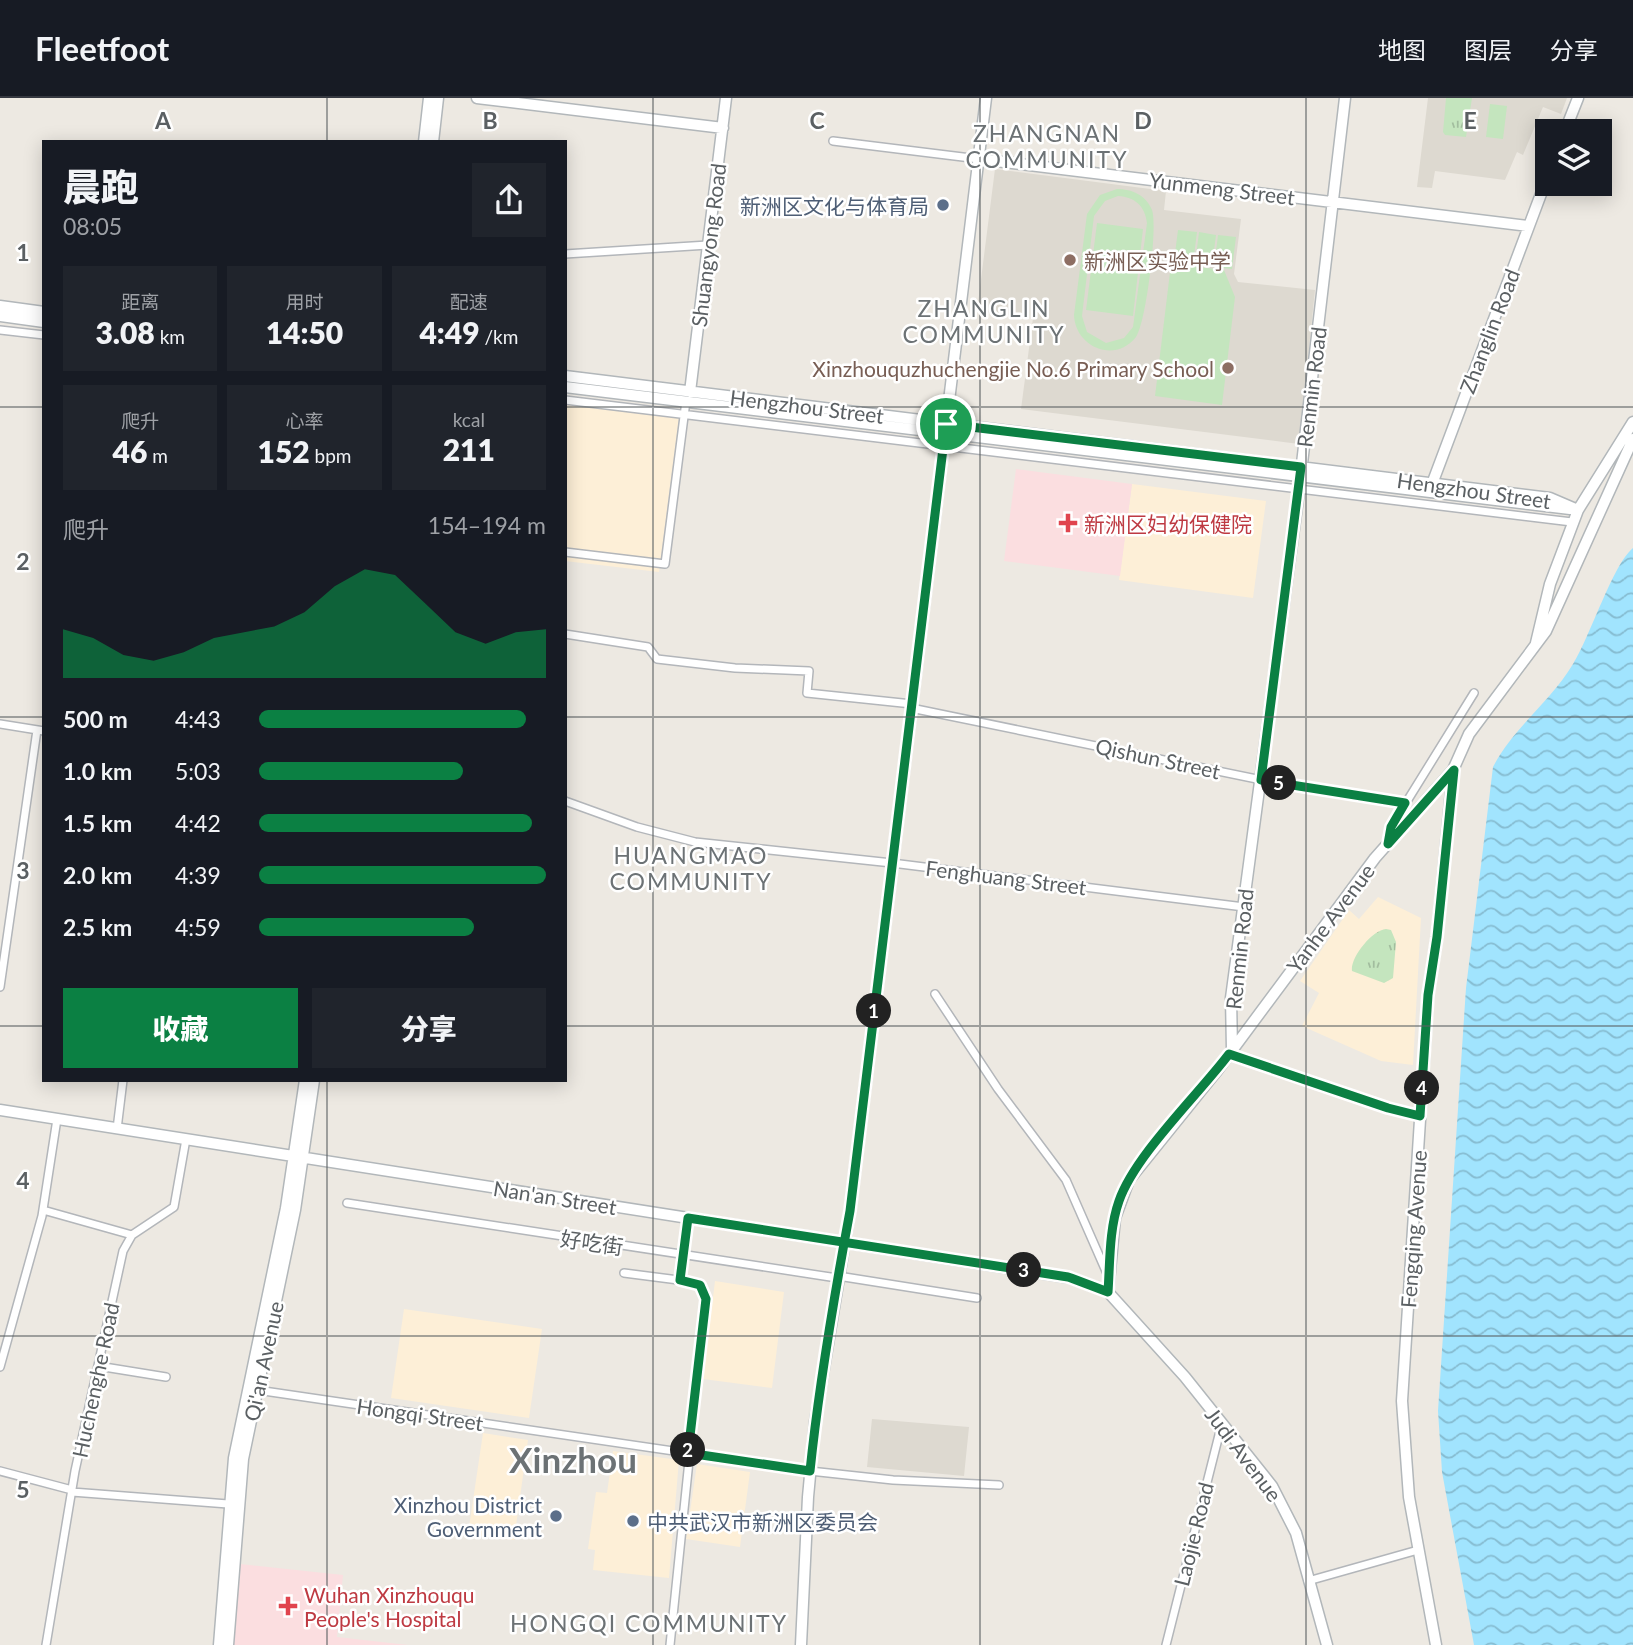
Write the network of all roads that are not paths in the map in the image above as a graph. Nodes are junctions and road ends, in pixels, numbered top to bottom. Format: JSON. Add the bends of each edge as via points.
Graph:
{"nodes":[{"id":1,"x":429,"y":98,"type":"edge"},
{"id":2,"x":438,"y":98,"type":"edge"},
{"id":3,"x":477,"y":98,"type":"edge"},
{"id":4,"x":726,"y":98,"type":"edge"},
{"id":5,"x":986,"y":98,"type":"edge"},
{"id":6,"x":1345,"y":98,"type":"edge"},
{"id":7,"x":1578,"y":98,"type":"edge"},
{"id":8,"x":1570,"y":119,"type":"edge"},
{"id":9,"x":723,"y":128,"type":"junction"},
{"id":10,"x":424,"y":140,"type":"edge"},
{"id":11,"x":433,"y":140,"type":"edge"},
{"id":12,"x":833,"y":141,"type":"dead end"},
{"id":13,"x":979,"y":159,"type":"junction"},
{"id":14,"x":1540,"y":196,"type":"edge"},
{"id":15,"x":1332,"y":202,"type":"junction"},
{"id":16,"x":1528,"y":226,"type":"junction"},
{"id":17,"x":708,"y":245,"type":"junction"},
{"id":18,"x":567,"y":254,"type":"edge"},
{"id":19,"x":0,"y":306,"type":"edge"},
{"id":20,"x":42,"y":312,"type":"edge"},
{"id":21,"x":0,"y":316,"type":"edge"},
{"id":22,"x":42,"y":322,"type":"edge"},
{"id":23,"x":0,"y":330,"type":"edge"},
{"id":24,"x":42,"y":335,"type":"edge"},
{"id":25,"x":567,"y":376,"type":"edge"},
{"id":26,"x":567,"y":387,"type":"edge"},
{"id":27,"x":688,"y":397,"type":"junction"},
{"id":28,"x":567,"y":400,"type":"edge"},
{"id":29,"x":684,"y":414,"type":"junction"},
{"id":30,"x":1633,"y":422,"type":"edge"},
{"id":31,"x":946,"y":428,"type":"junction"},
{"id":32,"x":1633,"y":439,"type":"edge"},
{"id":33,"x":944,"y":446,"type":"junction"},
{"id":34,"x":1301,"y":472,"type":"junction"},
{"id":35,"x":1432,"y":484,"type":"junction"},
{"id":36,"x":1299,"y":490,"type":"junction"},
{"id":37,"x":1578,"y":510,"type":"junction"},
{"id":38,"x":1572,"y":523,"type":"junction"},
{"id":39,"x":567,"y":552,"type":"edge"},
{"id":40,"x":567,"y":634,"type":"edge"},
{"id":41,"x":1535,"y":647,"type":"junction"},
{"id":42,"x":1474,"y":693,"type":"dead end"},
{"id":43,"x":912,"y":706,"type":"junction"},
{"id":44,"x":0,"y":724,"type":"edge"},
{"id":45,"x":40,"y":730,"type":"edge"},
{"id":46,"x":1454,"y":770,"type":"junction"},
{"id":47,"x":1261,"y":780,"type":"junction"},
{"id":48,"x":567,"y":802,"type":"edge"},
{"id":49,"x":1405,"y":803,"type":"junction"},
{"id":50,"x":1388,"y":844,"type":"junction"},
{"id":51,"x":892,"y":863,"type":"junction"},
{"id":52,"x":1244,"y":906,"type":"junction"},
{"id":53,"x":0,"y":987,"type":"edge"},
{"id":54,"x":935,"y":994,"type":"dead end"},
{"id":55,"x":1230,"y":1052,"type":"junction"},
{"id":56,"x":123,"y":1082,"type":"edge"},
{"id":57,"x":304,"y":1082,"type":"edge"},
{"id":58,"x":314,"y":1082,"type":"edge"},
{"id":59,"x":0,"y":1110,"type":"edge"},
{"id":60,"x":1420,"y":1116,"type":"junction"},
{"id":61,"x":57,"y":1119,"type":"junction"},
{"id":62,"x":117,"y":1129,"type":"junction"},
{"id":63,"x":186,"y":1139,"type":"junction"},
{"id":64,"x":299,"y":1157,"type":"junction"},
{"id":65,"x":347,"y":1203,"type":"dead end"},
{"id":66,"x":43,"y":1210,"type":"junction"},
{"id":67,"x":688,"y":1218,"type":"junction"},
{"id":68,"x":132,"y":1236,"type":"junction"},
{"id":69,"x":844,"y":1242,"type":"junction"},
{"id":70,"x":683,"y":1255,"type":"junction"},
{"id":71,"x":624,"y":1273,"type":"dead end"},
{"id":72,"x":838,"y":1277,"type":"junction"},
{"id":73,"x":1109,"y":1278,"type":"junction"},
{"id":74,"x":680,"y":1280,"type":"junction"},
{"id":75,"x":1108,"y":1292,"type":"junction"},
{"id":76,"x":978,"y":1298,"type":"dead end"},
{"id":77,"x":98,"y":1366,"type":"junction"},
{"id":78,"x":0,"y":1367,"type":"edge"},
{"id":79,"x":166,"y":1377,"type":"dead end"},
{"id":80,"x":257,"y":1390,"type":"junction"},
{"id":81,"x":1222,"y":1423,"type":"junction"},
{"id":82,"x":688,"y":1453,"type":"junction"},
{"id":83,"x":0,"y":1471,"type":"edge"},
{"id":84,"x":810,"y":1471,"type":"junction"},
{"id":85,"x":999,"y":1485,"type":"dead end"},
{"id":86,"x":72,"y":1491,"type":"junction"},
{"id":87,"x":228,"y":1504,"type":"junction"},
{"id":88,"x":1418,"y":1550,"type":"junction"},
{"id":89,"x":1308,"y":1581,"type":"junction"},
{"id":90,"x":46,"y":1645,"type":"edge"},
{"id":91,"x":219,"y":1645,"type":"edge"},
{"id":92,"x":228,"y":1645,"type":"edge"},
{"id":93,"x":670,"y":1645,"type":"edge"},
{"id":94,"x":801,"y":1645,"type":"edge"},
{"id":95,"x":1166,"y":1645,"type":"edge"},
{"id":96,"x":1326,"y":1645,"type":"edge"},
{"id":97,"x":1436,"y":1645,"type":"edge"}],
"edges":[{"from":1,"to":10,"type":"main road"},
{"from":2,"to":11,"type":"main road"},
{"from":3,"to":9,"type":"main road"},
{"from":4,"to":9,"type":"main road","name":"Shuangyong Road"},
{"from":5,"to":13,"type":"main road"},
{"from":6,"to":15,"type":"main road","name":"Renmin Road"},
{"from":7,"to":8,"type":"main road"},
{"from":9,"to":17,"type":"main road","name":"Shuangyong Road"},
{"from":12,"to":13,"type":"street","name":"Yunmeng Street"},
{"from":13,"to":15,"type":"main road","name":"Yunmeng Street"},
{"from":13,"to":31,"type":"main road"},
{"from":14,"to":16,"type":"main road","name":"Zhanglin Road"},
{"from":15,"to":16,"type":"main road","name":"Yunmeng Street"},
{"from":15,"to":34,"type":"main road","name":"Renmin Road"},
{"from":16,"to":35,"type":"main road","name":"Zhanglin Road"},
{"from":17,"to":18,"type":"street"},
{"from":17,"to":27,"type":"main road","name":"Shuangyong Road"},
{"from":19,"to":20,"type":"main road"},
{"from":21,"to":22,"type":"main road"},
{"from":23,"to":24,"type":"street"},
{"from":25,"to":27,"type":"main road","name":"Hengzhou Street"},
{"from":26,"to":27,"type":"main road","name":"Hengzhou Street"},
{"from":27,"to":29,"type":"street","name":"Shuangyong Road"},
{"from":27,"to":31,"type":"main road","name":"Hengzhou Street"},
{"from":28,"to":29,"type":"street"},
{"from":29,"to":33,"type":"street"},
{"from":29,"to":39,"type":"street","name":"Shuangyong Road","via":[[665,565]]},
{"from":30,"to":37,"type":"main road"},
{"from":31,"to":33,"type":"main road"},
{"from":31,"to":34,"type":"main road","name":"Hengzhou Street"},
{"from":32,"to":41,"type":"main road","name":"Yanhe Avenue","via":[[1557,611]]},
{"from":33,"to":36,"type":"street"},
{"from":33,"to":43,"type":"main road"},
{"from":34,"to":35,"type":"main road","name":"Hengzhou Street"},
{"from":34,"to":36,"type":"main road","name":"Renmin Road"},
{"from":34,"to":37,"type":"main road","name":"Hengzhou Street"},
{"from":35,"to":37,"type":"main road","name":"Hengzhou Street","via":[[1550,498]]},
{"from":36,"to":38,"type":"street"},
{"from":36,"to":47,"type":"main road","name":"Renmin Road"},
{"from":37,"to":38,"type":"main road"},
{"from":38,"to":41,"type":"main road","via":[[1550,584]]},
{"from":40,"to":43,"type":"street","name":"Qishun Street","via":[[648,647],[657,659],[809,671],[807,693]]},
{"from":41,"to":46,"type":"main road","name":"Yanhe Avenue","via":[[1469,734]]},
{"from":42,"to":49,"type":"street"},
{"from":43,"to":47,"type":"street","name":"Qishun Street"},
{"from":43,"to":51,"type":"main road"},
{"from":44,"to":45,"type":"street"},
{"from":45,"to":53,"type":"street"},
{"from":46,"to":50,"type":"main road","name":"Yanhe Avenue"},
{"from":46,"to":60,"type":"main road","name":"Fengqing Avenue","via":[[1428,995]]},
{"from":47,"to":49,"type":"street","name":"Qishun Street"},
{"from":47,"to":52,"type":"main road","name":"Renmin Road"},
{"from":48,"to":51,"type":"street","name":"Fenghuang Street","via":[[695,842]]},
{"from":49,"to":50,"type":"street","via":[[1391,827]]},
{"from":50,"to":55,"type":"main road","name":"Yanhe Avenue"},
{"from":51,"to":52,"type":"street","name":"Fenghuang Street"},
{"from":51,"to":69,"type":"main road"},
{"from":52,"to":55,"type":"main road","name":"Renmin Road","via":[[1231,999]]},
{"from":54,"to":73,"type":"street","via":[[1066,1180]]},
{"from":55,"to":60,"type":"street"},
{"from":55,"to":73,"type":"main road","name":"Yanhe Avenue","via":[[1129,1180],[1115,1218]]},
{"from":56,"to":62,"type":"street"},
{"from":57,"to":64,"type":"main road","name":"Qi'an Avenue"},
{"from":58,"to":64,"type":"main road","name":"Qi'an Avenue"},
{"from":59,"to":61,"type":"main road","name":"Nan'an Street"},
{"from":60,"to":88,"type":"main road","name":"Fengqing Avenue","via":[[1402,1401],[1406,1478]]},
{"from":61,"to":62,"type":"main road","name":"Nan'an Street"},
{"from":61,"to":66,"type":"street"},
{"from":62,"to":63,"type":"main road","name":"Nan'an Street"},
{"from":63,"to":64,"type":"main road","name":"Nan'an Street"},
{"from":63,"to":68,"type":"street","via":[[174,1207]]},
{"from":64,"to":67,"type":"main road","name":"Nan'an Street"},
{"from":64,"to":80,"type":"main road","name":"Qi'an Avenue"},
{"from":64,"to":87,"type":"main road","name":"Qi'an Avenue","via":[[238,1436]]},
{"from":65,"to":70,"type":"street","name":"好吃街"},
{"from":66,"to":68,"type":"street"},
{"from":66,"to":78,"type":"street"},
{"from":67,"to":69,"type":"main road","name":"Nan'an Street"},
{"from":67,"to":70,"type":"street"},
{"from":68,"to":77,"type":"street","name":"Huchenghe Road","via":[[123,1251]]},
{"from":69,"to":72,"type":"main road"},
{"from":69,"to":75,"type":"main road","name":"Nan'an Street","via":[[1071,1278]]},
{"from":70,"to":72,"type":"street","name":"好吃街"},
{"from":70,"to":74,"type":"street"},
{"from":71,"to":74,"type":"street"},
{"from":72,"to":76,"type":"street","name":"好吃街"},
{"from":72,"to":84,"type":"main road"},
{"from":73,"to":75,"type":"main road","name":"Yanhe Avenue"},
{"from":74,"to":82,"type":"street","via":[[700,1285],[706,1299]]},
{"from":75,"to":81,"type":"main road","name":"Judi Avenue"},
{"from":77,"to":79,"type":"street"},
{"from":77,"to":86,"type":"street","name":"Huchenghe Road"},
{"from":80,"to":82,"type":"street","name":"Hongqi Street"},
{"from":80,"to":92,"type":"main road","name":"Qi'an Avenue","via":[[237,1505]]},
{"from":81,"to":89,"type":"main road","name":"Judi Avenue","via":[[1279,1497],[1296,1533]]},
{"from":81,"to":95,"type":"street","name":"Laojie Road"},
{"from":82,"to":84,"type":"street","name":"Hongqi Street"},
{"from":82,"to":93,"type":"street"},
{"from":83,"to":86,"type":"street"},
{"from":84,"to":85,"type":"street","name":"Hongqi Street"},
{"from":84,"to":94,"type":"main road"},
{"from":86,"to":87,"type":"street"},
{"from":86,"to":90,"type":"street","name":"Huchenghe Road"},
{"from":87,"to":91,"type":"main road","name":"Qi'an Avenue"},
{"from":88,"to":89,"type":"street"},
{"from":88,"to":97,"type":"main road","name":"Fengqing Avenue"},
{"from":89,"to":96,"type":"main road","name":"Judi Avenue"}]}
